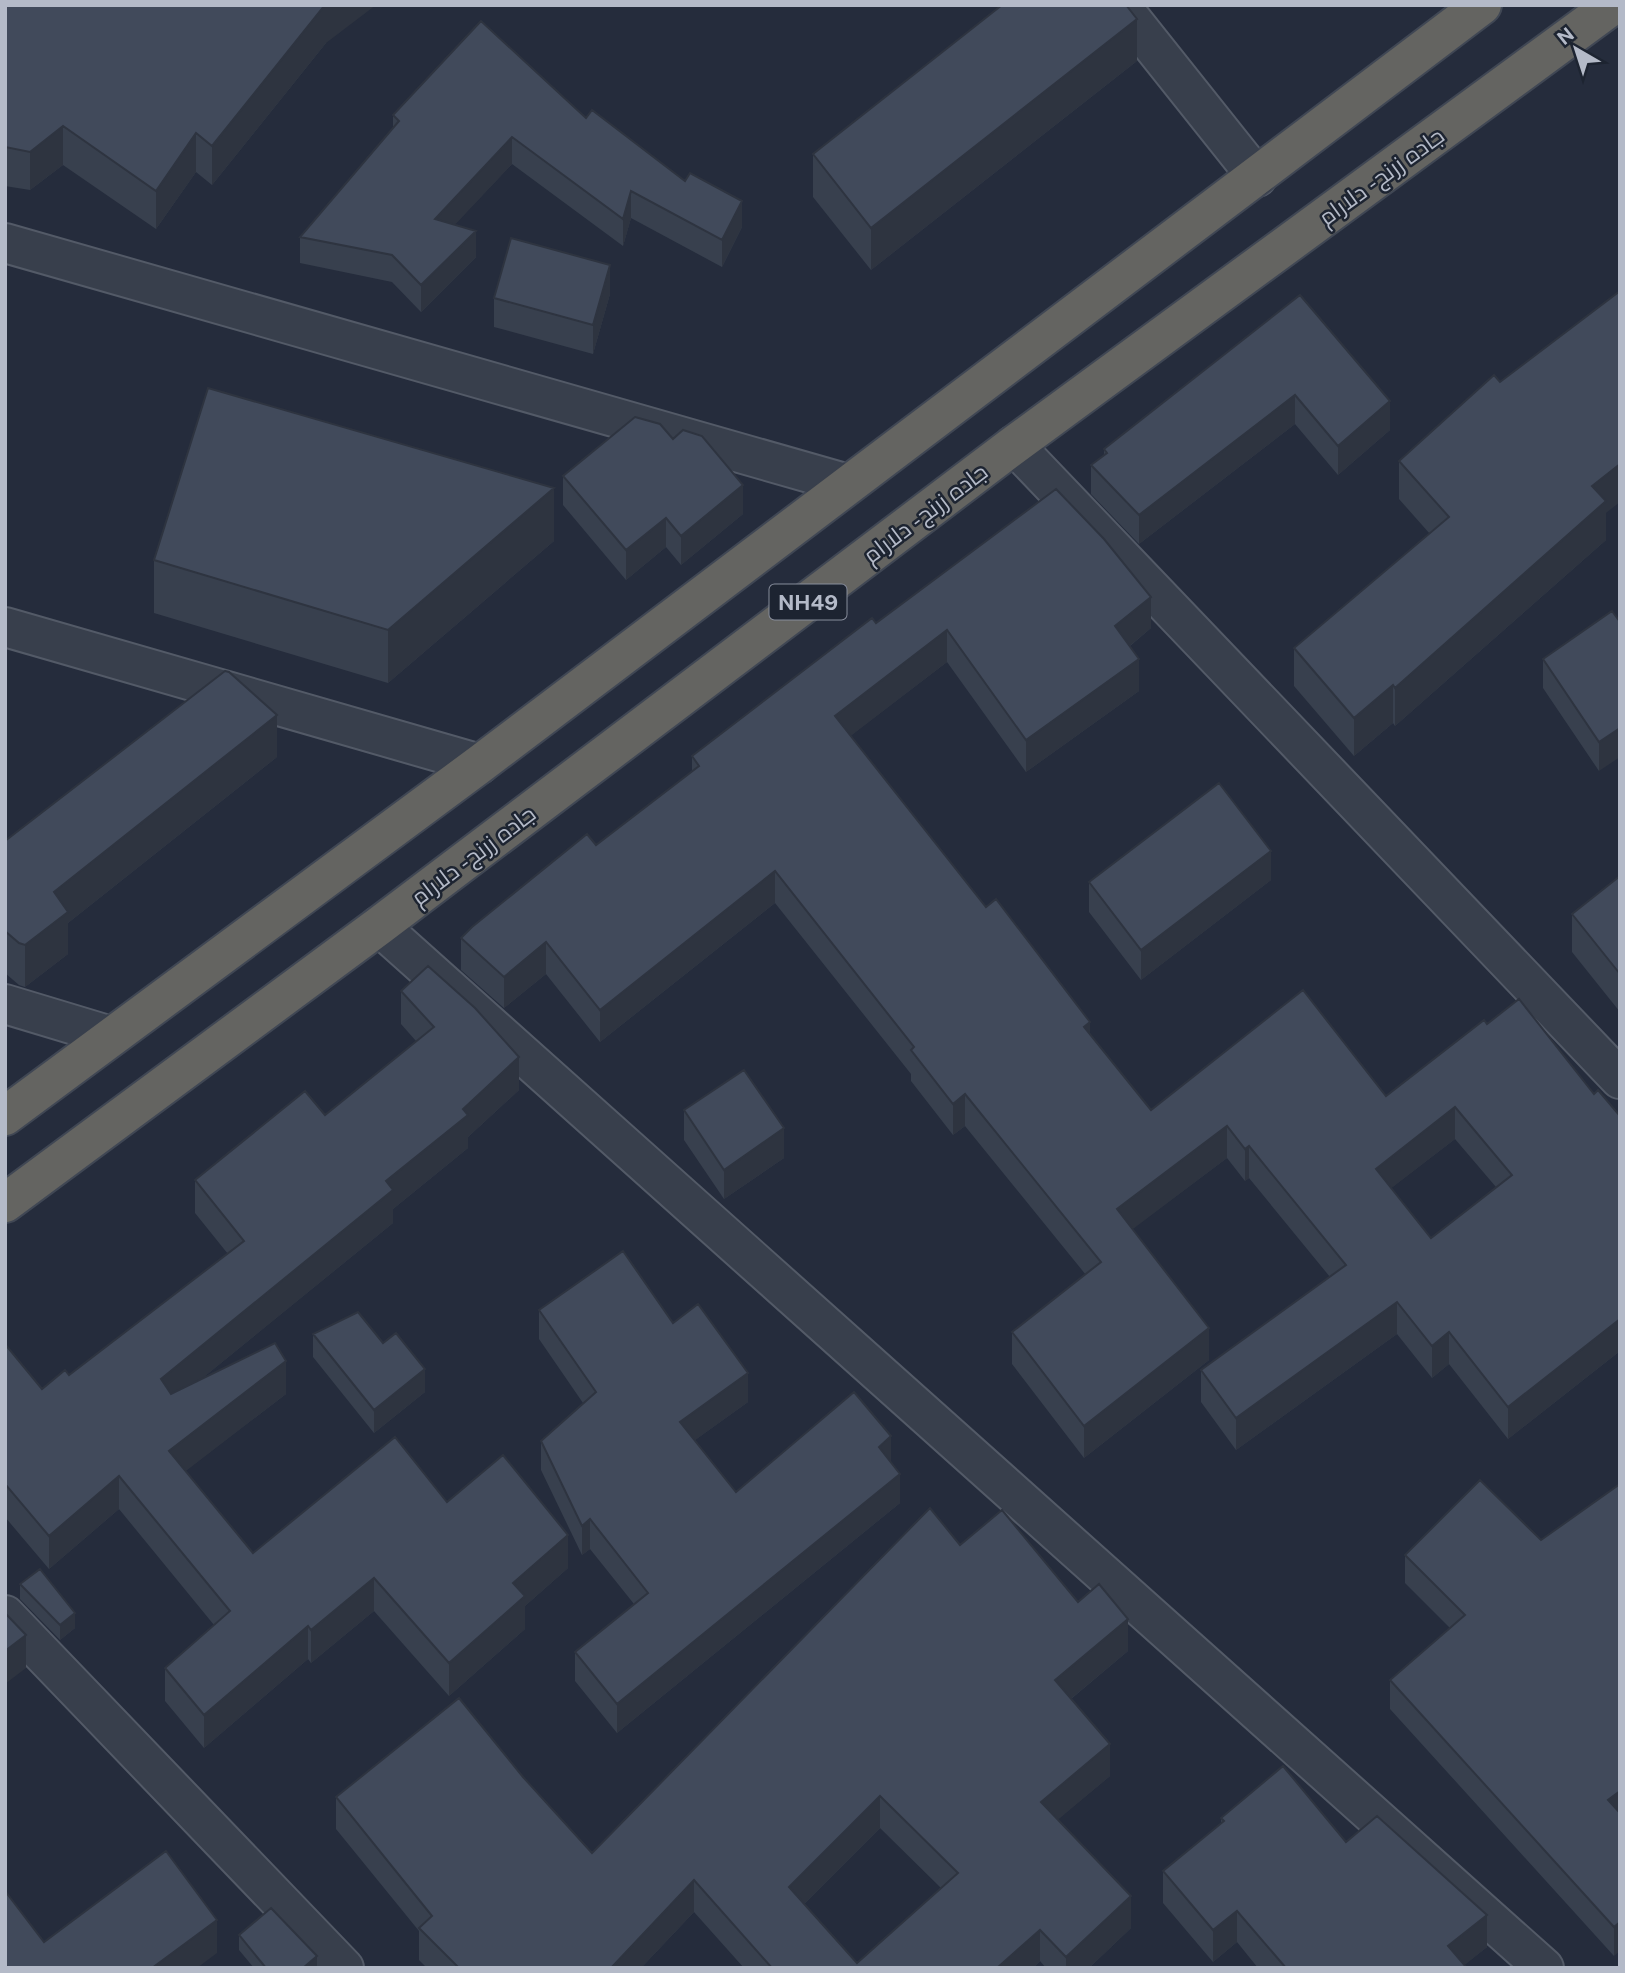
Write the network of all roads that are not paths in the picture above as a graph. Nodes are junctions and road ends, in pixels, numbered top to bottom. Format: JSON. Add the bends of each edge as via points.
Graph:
{"nodes":[{"id":1,"x":1120,"y":5,"type":"edge"},
{"id":2,"x":1482,"y":5,"type":"edge"},
{"id":3,"x":1614,"y":5,"type":"edge"},
{"id":4,"x":1257,"y":177,"type":"junction"},
{"id":5,"x":5,"y":243,"type":"edge"},
{"id":6,"x":1014,"y":445,"type":"junction"},
{"id":7,"x":848,"y":484,"type":"junction"},
{"id":8,"x":5,"y":627,"type":"edge"},
{"id":9,"x":480,"y":764,"type":"junction"},
{"id":10,"x":379,"y":926,"type":"junction"},
{"id":11,"x":5,"y":1004,"type":"edge"},
{"id":12,"x":111,"y":1036,"type":"junction"},
{"id":13,"x":1620,"y":1079,"type":"edge"},
{"id":14,"x":5,"y":1116,"type":"edge"},
{"id":15,"x":5,"y":1203,"type":"edge"},
{"id":16,"x":5,"y":1615,"type":"edge"},
{"id":17,"x":344,"y":1968,"type":"edge"},
{"id":18,"x":1544,"y":1968,"type":"edge"}],
"edges":[{"from":1,"to":4,"type":"street"},
{"from":2,"to":4,"type":"highway","number":"NH49"},
{"from":3,"to":6,"type":"highway","name":"جاده زرنج - دلارام","number":"NH49"},
{"from":4,"to":7,"type":"highway","number":"NH49"},
{"from":5,"to":7,"type":"street"},
{"from":6,"to":10,"type":"highway","name":"جاده زرنج - دلارام","number":"NH49"},
{"from":6,"to":13,"type":"street"},
{"from":7,"to":9,"type":"highway","number":"NH49"},
{"from":8,"to":9,"type":"street"},
{"from":9,"to":12,"type":"highway","number":"NH49"},
{"from":10,"to":15,"type":"highway","name":"جاده زرنج - دلارام","number":"NH49"},
{"from":10,"to":18,"type":"street"},
{"from":11,"to":12,"type":"street"},
{"from":12,"to":14,"type":"highway","number":"NH49"},
{"from":16,"to":17,"type":"street"}]}
